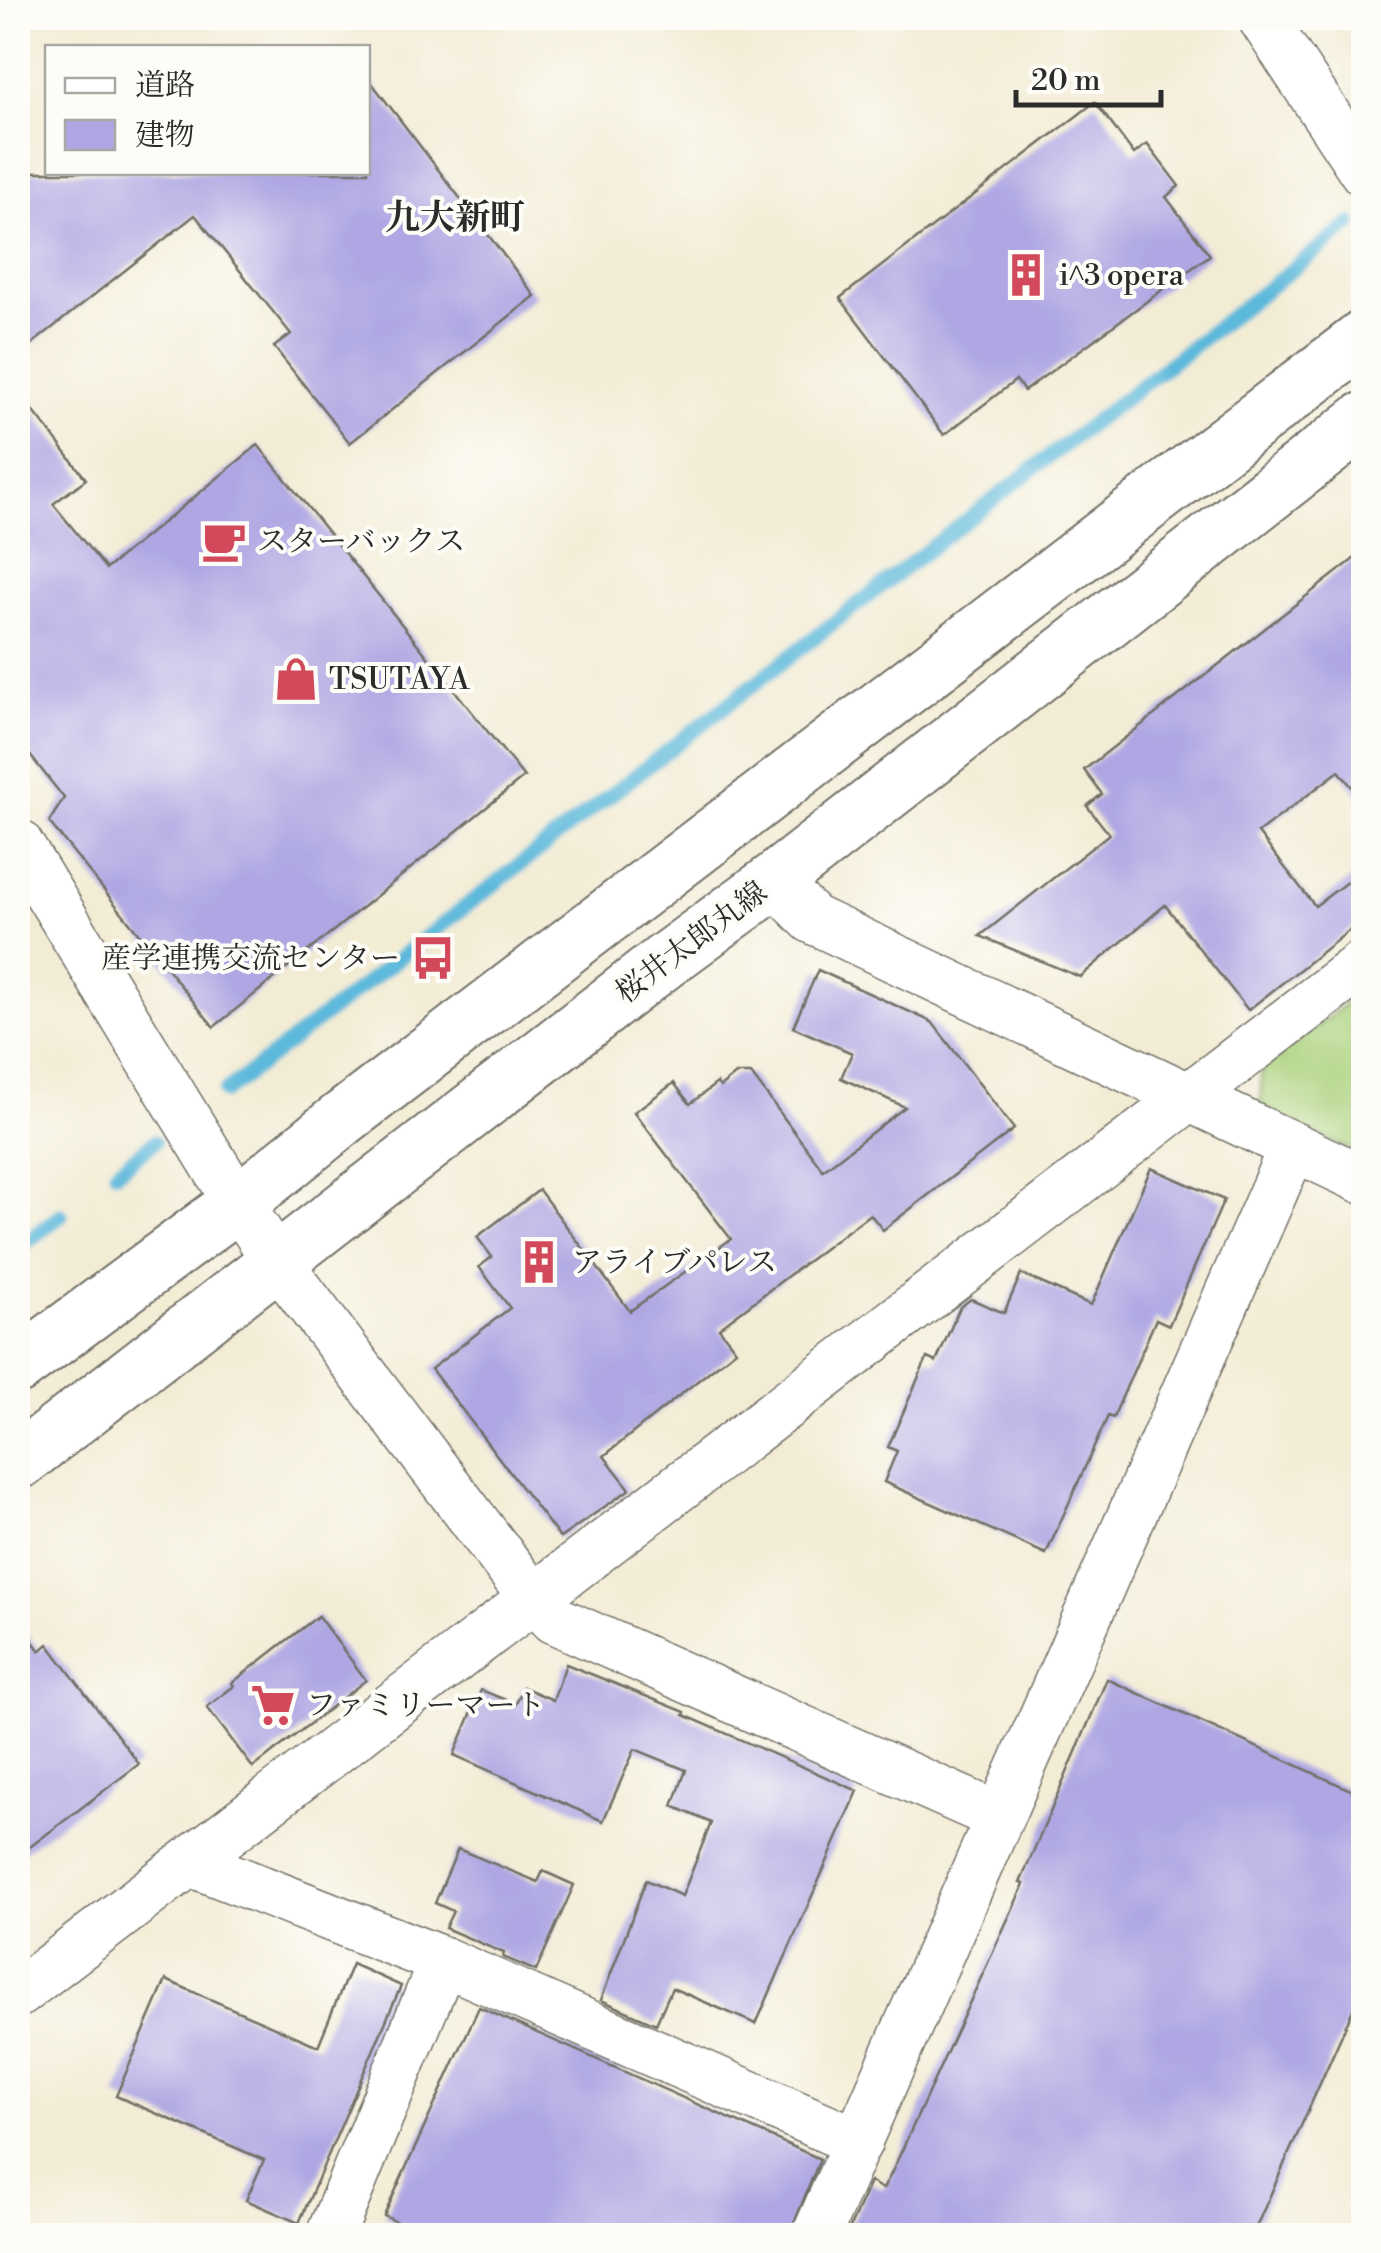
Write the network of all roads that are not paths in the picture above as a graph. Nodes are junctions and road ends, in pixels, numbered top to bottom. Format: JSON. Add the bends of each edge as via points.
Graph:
{"nodes":[{"id":1,"x":1262,"y":18,"type":"edge"},
{"id":2,"x":1364,"y":172,"type":"edge"},
{"id":3,"x":1364,"y":338,"type":"edge"},
{"id":4,"x":1364,"y":420,"type":"edge"},
{"id":5,"x":18,"y":843,"type":"edge"},
{"id":6,"x":774,"y":882,"type":"junction"},
{"id":7,"x":1364,"y":963,"type":"edge"},
{"id":8,"x":1186,"y":1096,"type":"junction"},
{"id":9,"x":1293,"y":1148,"type":"junction"},
{"id":10,"x":1364,"y":1180,"type":"edge"},
{"id":11,"x":238,"y":1203,"type":"junction"},
{"id":12,"x":277,"y":1260,"type":"junction"},
{"id":13,"x":18,"y":1366,"type":"edge"},
{"id":14,"x":18,"y":1462,"type":"edge"},
{"id":15,"x":532,"y":1597,"type":"junction"},
{"id":16,"x":997,"y":1816,"type":"junction"},
{"id":17,"x":190,"y":1862,"type":"junction"},
{"id":18,"x":443,"y":1961,"type":"junction"},
{"id":19,"x":18,"y":1993,"type":"edge"},
{"id":20,"x":858,"y":2142,"type":"junction"},
{"id":21,"x":330,"y":2236,"type":"edge"},
{"id":22,"x":816,"y":2236,"type":"edge"}],
"edges":[{"from":1,"to":2,"type":"street"},
{"from":3,"to":11,"type":"main road"},
{"from":4,"to":6,"type":"main road","name":"桜井太郎丸線"},
{"from":5,"to":11,"type":"street"},
{"from":6,"to":8,"type":"street","via":[[812,919]]},
{"from":6,"to":12,"type":"main road","name":"桜井太郎丸線"},
{"from":7,"to":8,"type":"street"},
{"from":8,"to":9,"type":"street"},
{"from":8,"to":15,"type":"street"},
{"from":9,"to":10,"type":"street"},
{"from":9,"to":16,"type":"street"},
{"from":11,"to":12,"type":"street"},
{"from":11,"to":13,"type":"main road"},
{"from":12,"to":14,"type":"main road","name":"桜井太郎丸線"},
{"from":12,"to":15,"type":"street"},
{"from":15,"to":16,"type":"street","via":[[554,1619]]},
{"from":15,"to":17,"type":"street"},
{"from":16,"to":20,"type":"street"},
{"from":17,"to":18,"type":"street"},
{"from":17,"to":19,"type":"street"},
{"from":18,"to":20,"type":"street"},
{"from":18,"to":21,"type":"street"},
{"from":20,"to":22,"type":"street"}]}
